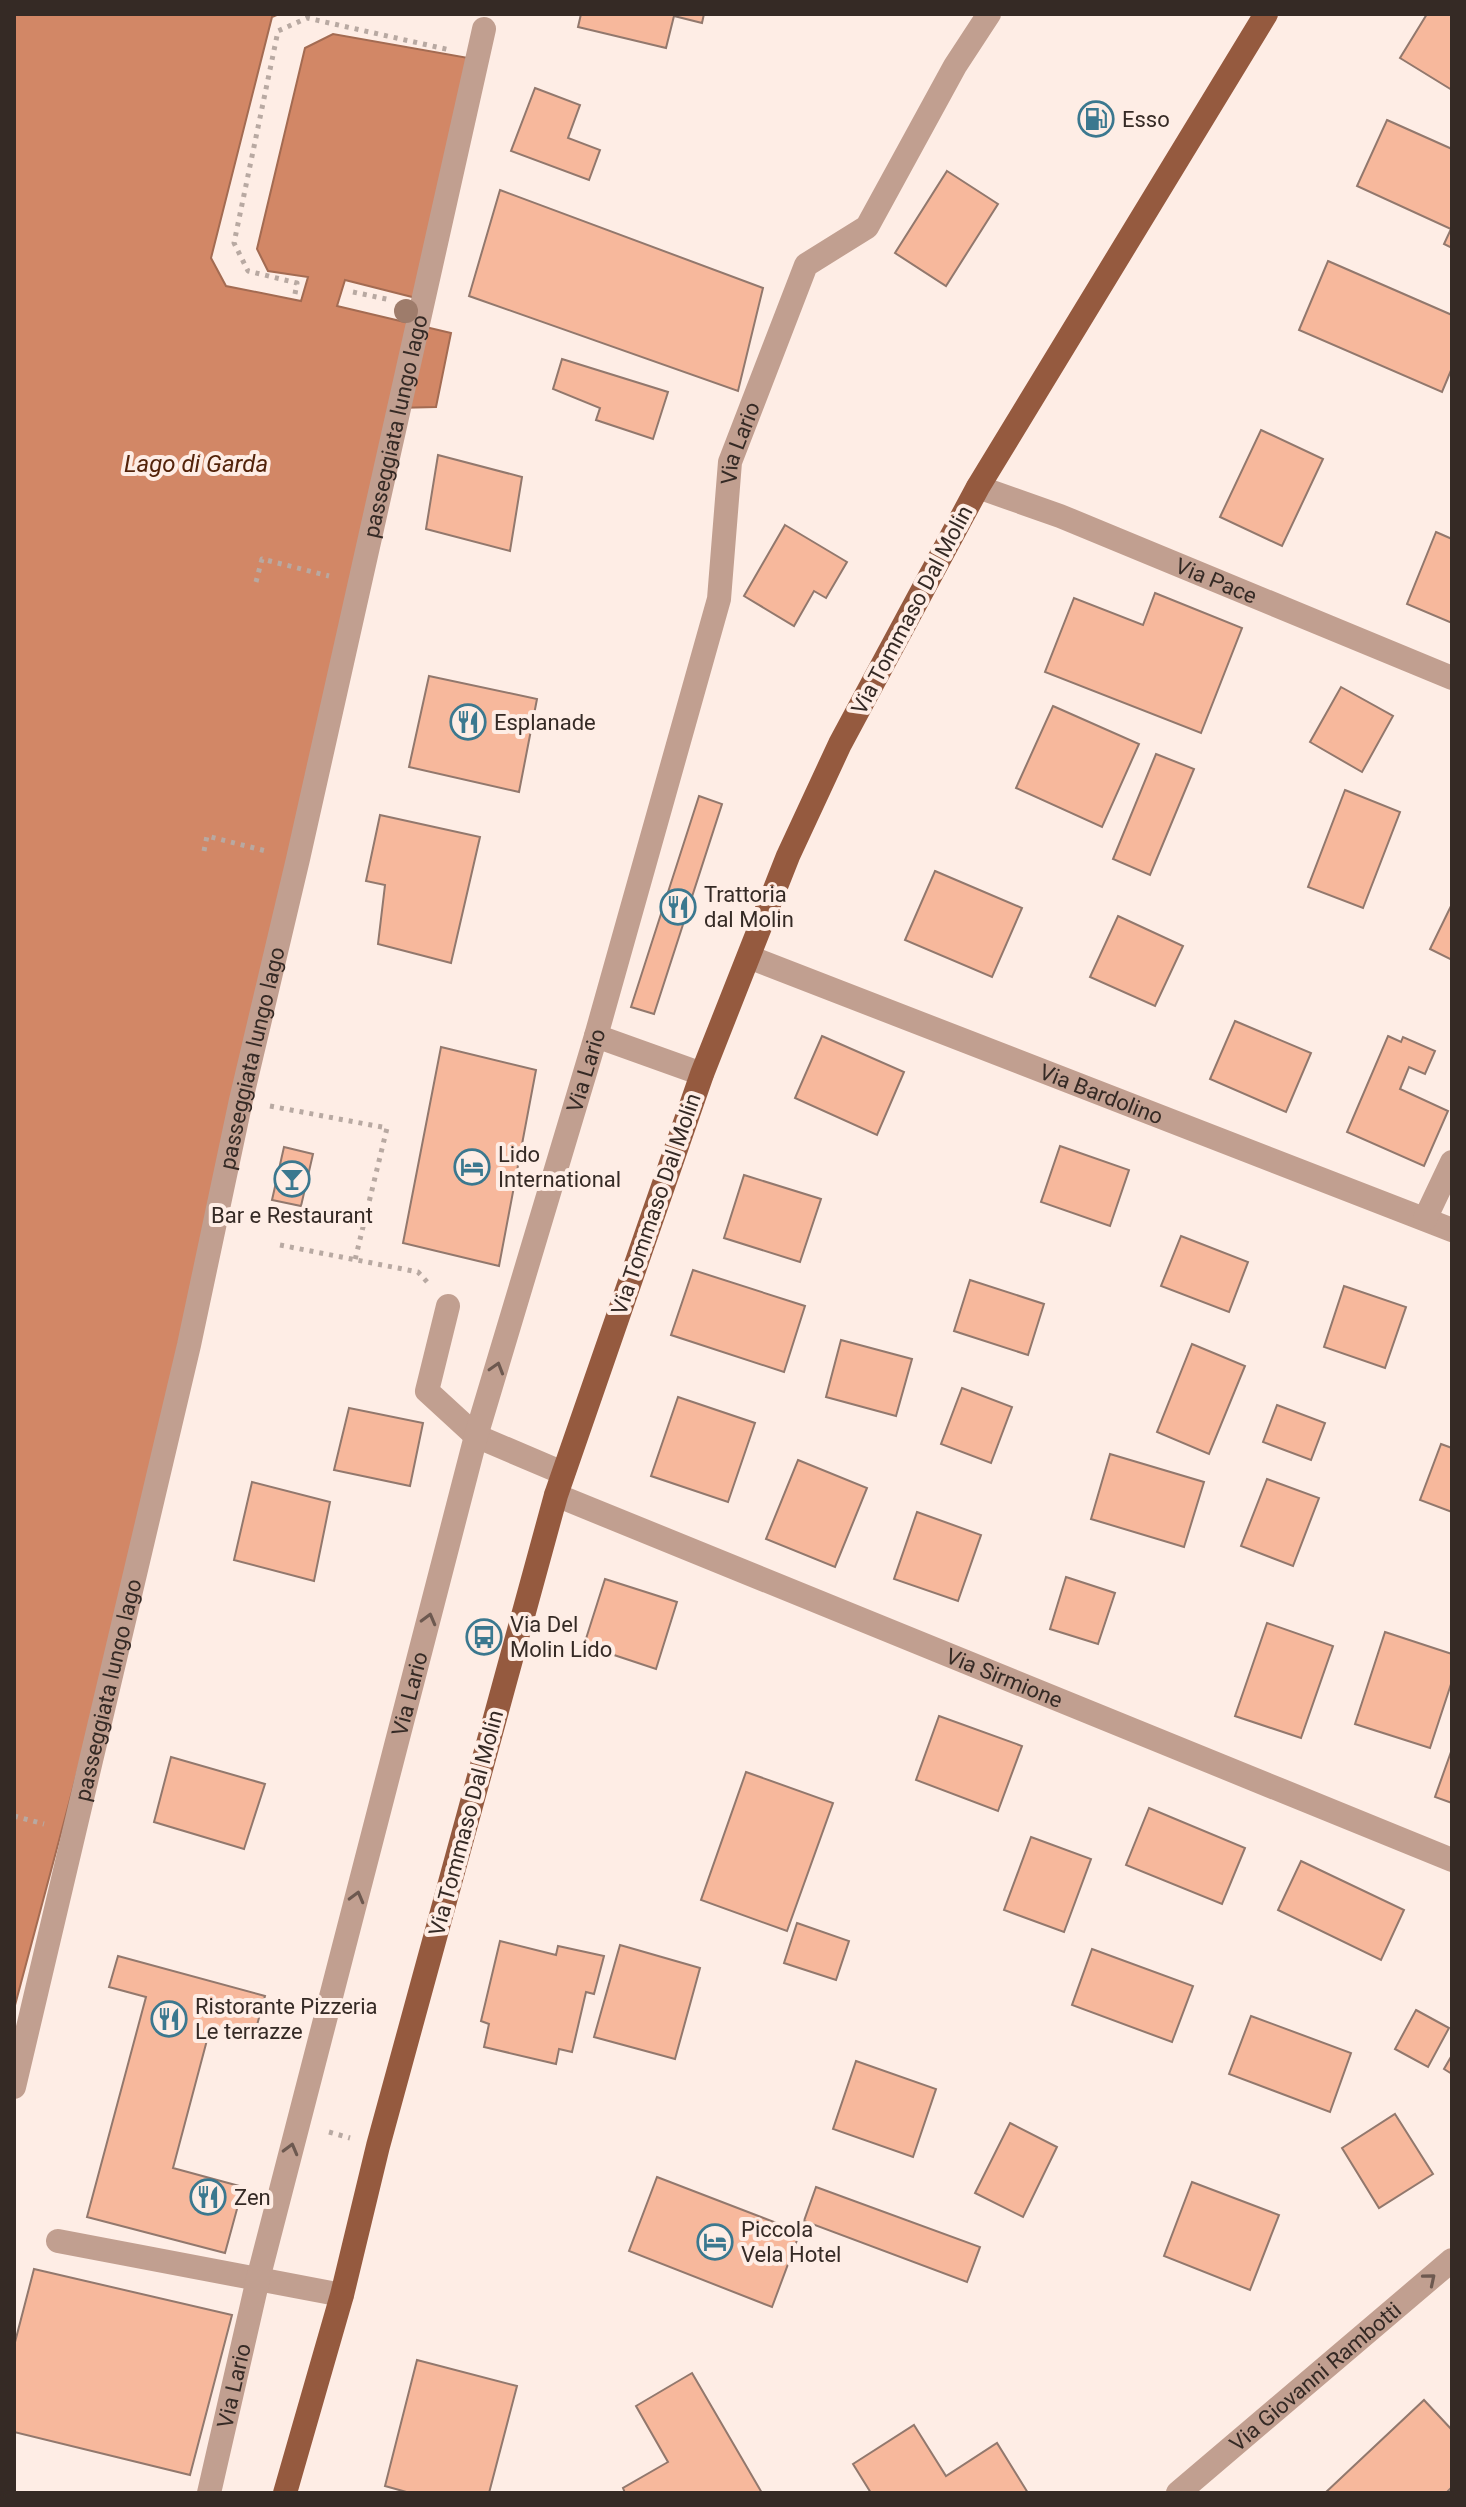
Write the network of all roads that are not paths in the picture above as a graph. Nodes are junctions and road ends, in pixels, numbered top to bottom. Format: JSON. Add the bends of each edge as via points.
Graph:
{"nodes":[{"id":1,"x":989,"y":14,"type":"edge"},
{"id":2,"x":1266,"y":14,"type":"edge"},
{"id":3,"x":484,"y":29,"type":"dead end"},
{"id":4,"x":978,"y":487,"type":"junction"},
{"id":5,"x":1452,"y":678,"type":"edge"},
{"id":6,"x":749,"y":957,"type":"junction"},
{"id":7,"x":596,"y":1036,"type":"junction"},
{"id":8,"x":702,"y":1074,"type":"junction"},
{"id":9,"x":1452,"y":1162,"type":"edge"},
{"id":10,"x":1425,"y":1219,"type":"junction"},
{"id":11,"x":1452,"y":1230,"type":"edge"},
{"id":12,"x":448,"y":1306,"type":"road end"},
{"id":13,"x":476,"y":1436,"type":"junction"},
{"id":14,"x":559,"y":1484,"type":"junction"},
{"id":15,"x":1452,"y":1860,"type":"edge"},
{"id":16,"x":14,"y":2087,"type":"edge"},
{"id":17,"x":58,"y":2241,"type":"dead end"},
{"id":18,"x":1452,"y":2260,"type":"edge"},
{"id":19,"x":258,"y":2279,"type":"junction"},
{"id":20,"x":342,"y":2295,"type":"junction"},
{"id":21,"x":209,"y":2493,"type":"edge"},
{"id":22,"x":285,"y":2493,"type":"edge"},
{"id":23,"x":1178,"y":2493,"type":"edge"}],
"edges":[{"from":1,"to":7,"type":"street","name":"Via Lario","via":[[867,227],[806,265],[800,279],[730,462],[719,599]]},
{"from":2,"to":4,"type":"main road","name":"Via Tommaso Dal Molin"},
{"from":3,"to":16,"type":"street","name":"passeggiata lungo lago","via":[[189,1345]]},
{"from":4,"to":5,"type":"street","name":"Via Pace"},
{"from":4,"to":6,"type":"main road","name":"Via Tommaso Dal Molin","via":[[840,744]]},
{"from":6,"to":8,"type":"main road","name":"Via Tommaso Dal Molin"},
{"from":6,"to":10,"type":"street","name":"Via Bardolino"},
{"from":7,"to":8,"type":"street"},
{"from":13,"to":7,"type":"street","name":"Via Lario","one_way":true},
{"from":8,"to":14,"type":"main road","name":"Via Tommaso Dal Molin"},
{"from":9,"to":10,"type":"street"},
{"from":10,"to":11,"type":"street","name":"Via Bardolino"},
{"from":12,"to":13,"type":"street","name":"Via Sirmione","via":[[427,1391]]},
{"from":13,"to":14,"type":"street","name":"Via Sirmione"},
{"from":19,"to":13,"type":"street","name":"Via Lario","one_way":true},
{"from":14,"to":15,"type":"street","name":"Via Sirmione"},
{"from":14,"to":20,"type":"main road","name":"Via Tommaso Dal Molin"},
{"from":17,"to":19,"type":"street"},
{"from":23,"to":18,"type":"street","name":"Via Giovanni Rambotti","one_way":true},
{"from":19,"to":20,"type":"street"},
{"from":19,"to":21,"type":"street","name":"Via Lario"},
{"from":20,"to":22,"type":"main road","name":"Via Tommaso Dal Molin"}]}
